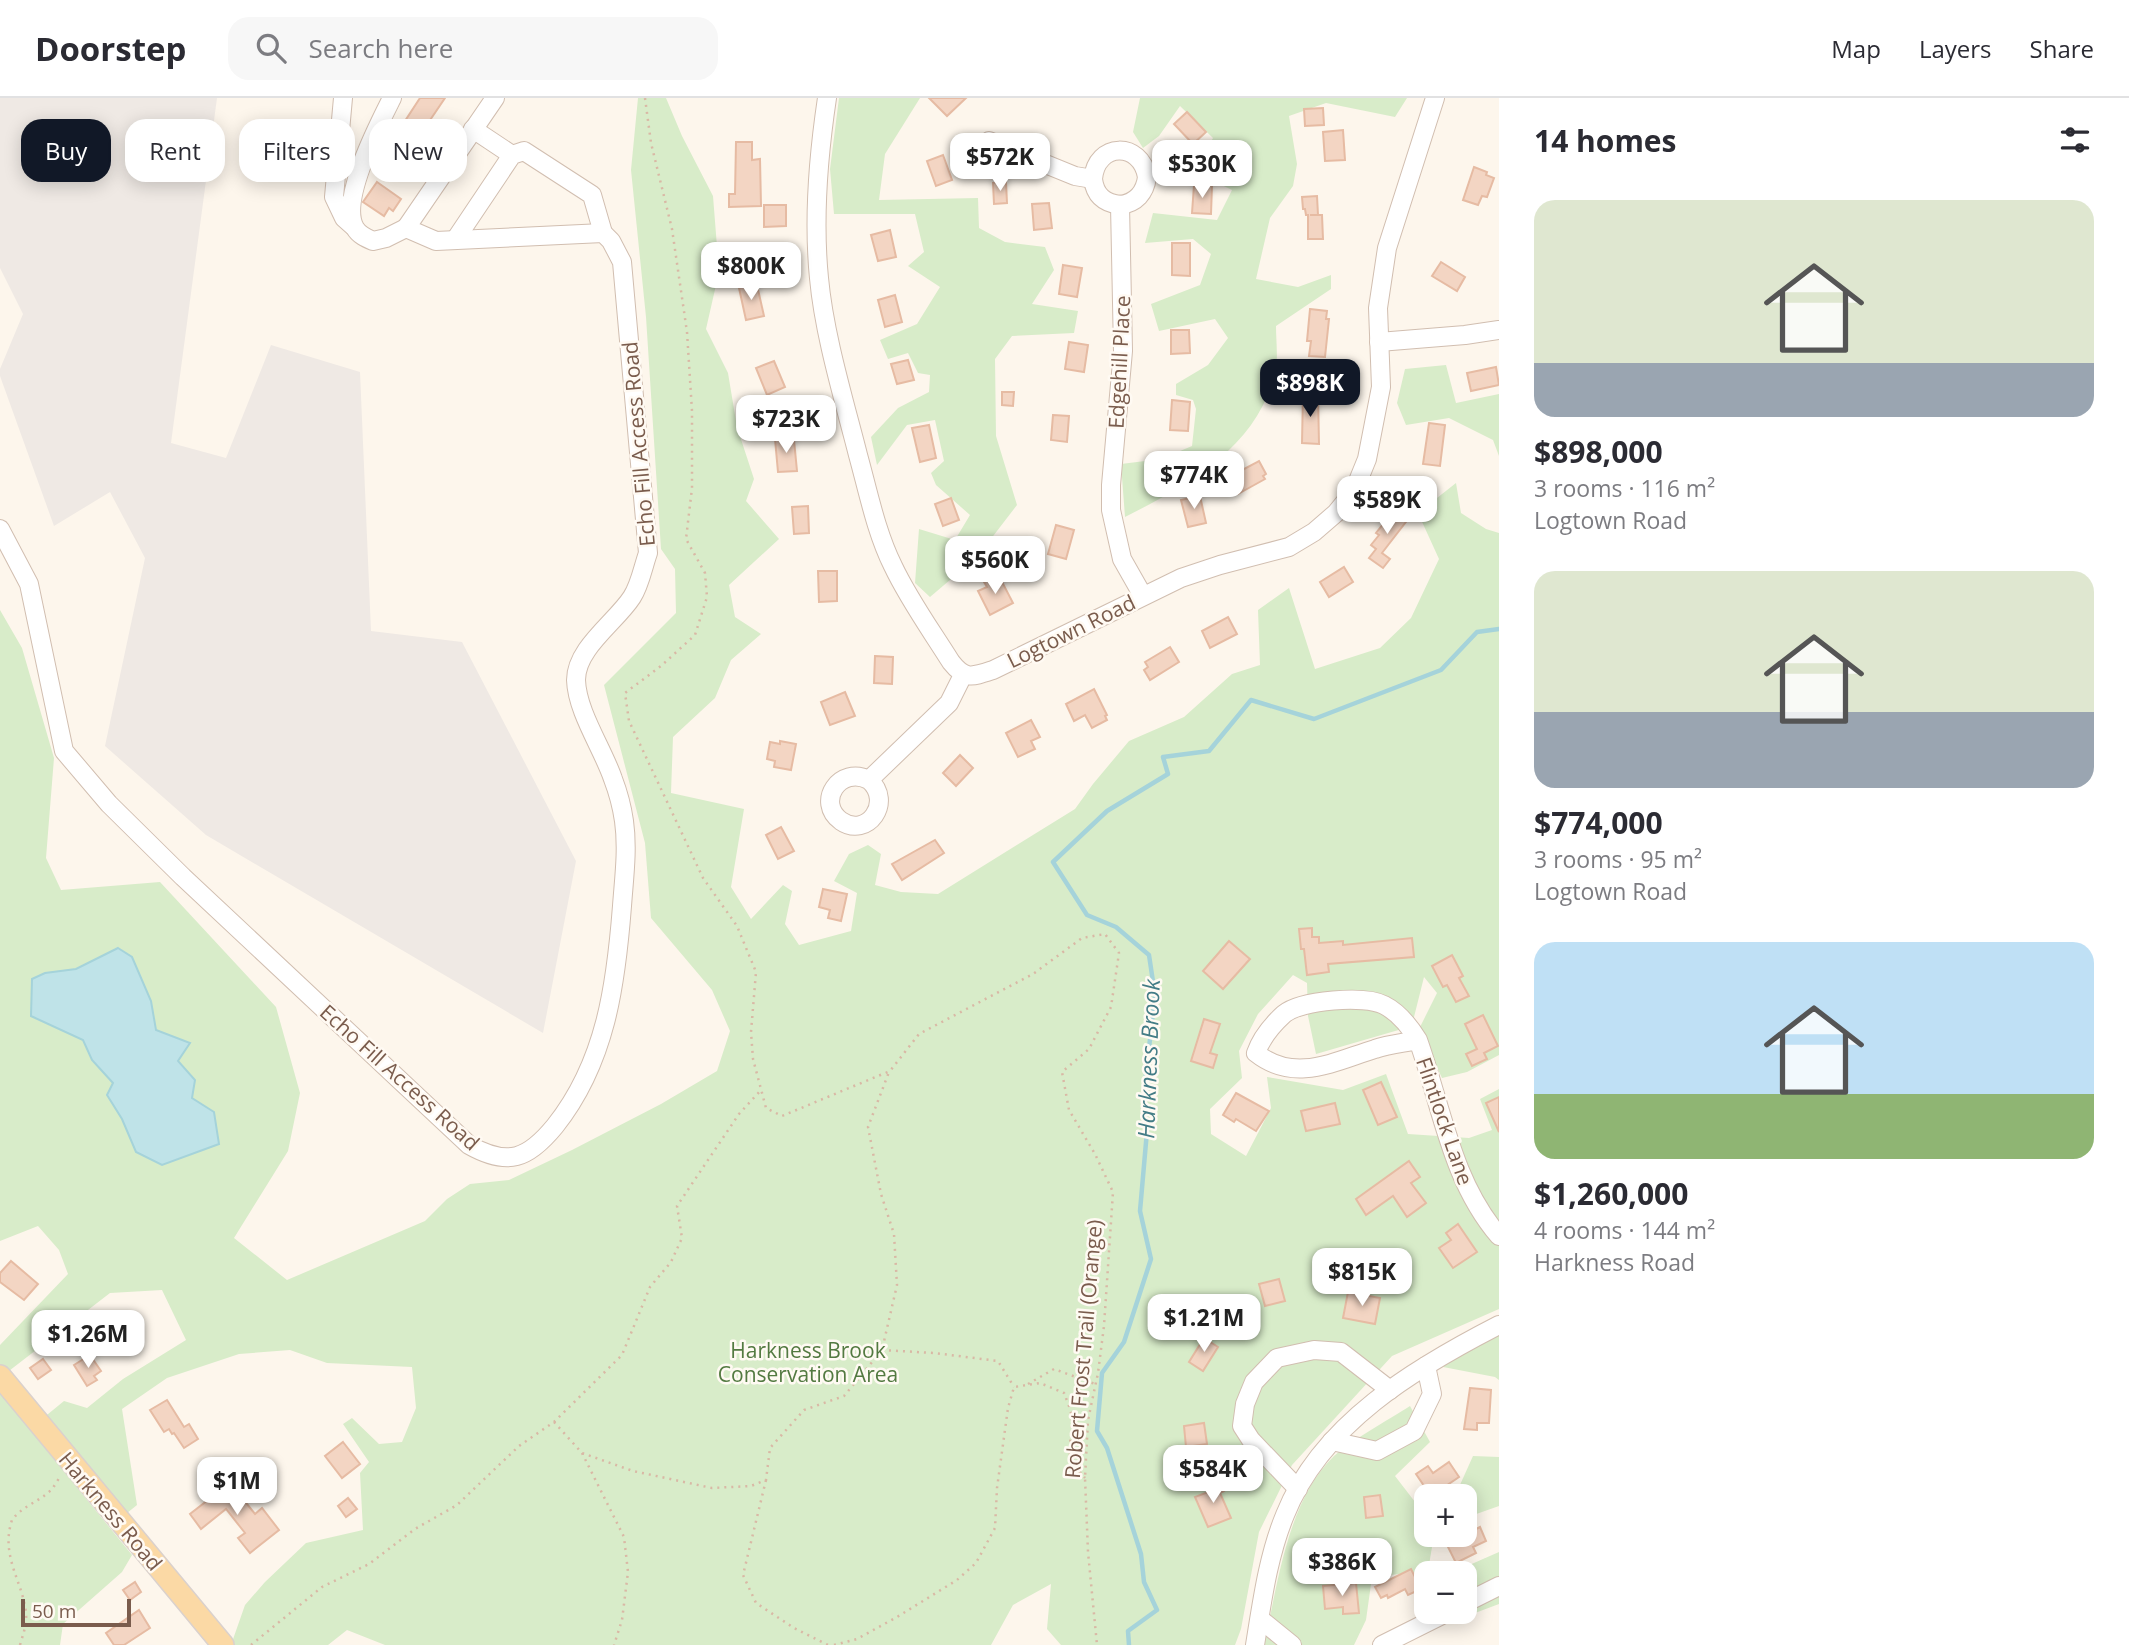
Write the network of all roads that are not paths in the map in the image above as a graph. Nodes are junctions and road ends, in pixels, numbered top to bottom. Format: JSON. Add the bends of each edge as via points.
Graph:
{"nodes":[{"id":1,"x":343,"y":98,"type":"edge"},
{"id":2,"x":392,"y":98,"type":"edge"},
{"id":3,"x":495,"y":98,"type":"edge"},
{"id":4,"x":827,"y":98,"type":"edge"},
{"id":5,"x":1435,"y":98,"type":"edge"},
{"id":6,"x":473,"y":129,"type":"junction"},
{"id":7,"x":989,"y":141,"type":"dead end"},
{"id":8,"x":512,"y":155,"type":"junction"},
{"id":9,"x":1093,"y":179,"type":"junction"},
{"id":10,"x":1120,"y":205,"type":"junction"},
{"id":11,"x":354,"y":226,"type":"junction"},
{"id":12,"x":406,"y":228,"type":"junction"},
{"id":13,"x":603,"y":233,"type":"junction"},
{"id":14,"x":455,"y":240,"type":"junction"},
{"id":15,"x":1499,"y":330,"type":"edge"},
{"id":16,"x":1379,"y":342,"type":"junction"},
{"id":17,"x":0,"y":529,"type":"edge"},
{"id":18,"x":1143,"y":596,"type":"junction"},
{"id":19,"x":963,"y":675,"type":"junction"},
{"id":20,"x":869,"y":780,"type":"dead end"},
{"id":21,"x":1418,"y":1040,"type":"junction"},
{"id":22,"x":1499,"y":1236,"type":"edge"},
{"id":23,"x":1499,"y":1325,"type":"edge"},
{"id":24,"x":1426,"y":1366,"type":"junction"},
{"id":25,"x":0,"y":1376,"type":"edge"},
{"id":26,"x":1390,"y":1390,"type":"junction"},
{"id":27,"x":1332,"y":1441,"type":"junction"},
{"id":28,"x":1298,"y":1489,"type":"junction"},
{"id":29,"x":1499,"y":1586,"type":"edge"},
{"id":30,"x":1477,"y":1597,"type":"edge"},
{"id":31,"x":1260,"y":1619,"type":"junction"},
{"id":32,"x":1424,"y":1624,"type":"edge"},
{"id":33,"x":223,"y":1645,"type":"edge"},
{"id":34,"x":1255,"y":1645,"type":"edge"},
{"id":35,"x":1292,"y":1645,"type":"edge"},
{"id":36,"x":1382,"y":1645,"type":"edge"}],
"edges":[{"from":1,"to":11,"type":"street","via":[[334,197],[344,218]]},
{"from":2,"to":11,"type":"street","via":[[363,157],[353,202]]},
{"from":3,"to":6,"type":"street"},
{"from":4,"to":19,"type":"street","via":[[818,164],[819,279],[847,414],[892,565]]},
{"from":5,"to":16,"type":"street","name":"Logtown Road","via":[[1387,248],[1378,308]]},
{"from":6,"to":8,"type":"street"},
{"from":6,"to":12,"type":"street"},
{"from":7,"to":9,"type":"street"},
{"from":8,"to":13,"type":"street","name":"Echo Fill Access Road","via":[[524,151],[592,195]]},
{"from":8,"to":14,"type":"street"},
{"from":9,"to":10,"type":"street","via":[[1100,196]]},
{"from":9,"to":10,"type":"street","via":[[1097,164],[1111,152],[1127,152],[1140,160],[1147,173],[1145,189],[1135,201]]},
{"from":10,"to":18,"type":"street","name":"Edgehill Place","via":[[1123,351],[1111,510],[1122,559]]},
{"from":11,"to":12,"type":"street","via":[[373,241]]},
{"from":12,"to":14,"type":"street","via":[[436,242]]},
{"from":13,"to":14,"type":"street"},
{"from":13,"to":17,"type":"street","name":"Echo Fill Access Road","via":[[622,262],[648,552],[633,596],[584,653],[576,679],[624,821],[626,855],[618,956],[611,1005],[582,1084],[537,1147],[516,1158],[486,1154],[469,1144],[183,877],[109,804],[64,751],[29,584]]},
{"from":15,"to":16,"type":"street"},
{"from":16,"to":18,"type":"street","name":"Logtown Road","via":[[1381,387],[1367,459],[1354,491],[1336,513],[1289,547],[1207,569]]},
{"from":18,"to":19,"type":"street","name":"Logtown Road","via":[[993,670]]},
{"from":19,"to":20,"type":"street","via":[[948,703]]},
{"from":21,"to":21,"type":"street","name":"Flintlock Lane","via":[[1384,1005],[1340,1000],[1286,1012],[1260,1041],[1256,1053],[1267,1061],[1307,1069]]},
{"from":21,"to":22,"type":"street","name":"Flintlock Lane","via":[[1457,1169]]},
{"from":23,"to":24,"type":"street"},
{"from":24,"to":26,"type":"street"},
{"from":24,"to":27,"type":"street","via":[[1432,1394],[1414,1431],[1377,1451]]},
{"from":25,"to":33,"type":"main road","name":"Harkness Road"},
{"from":26,"to":27,"type":"street"},
{"from":26,"to":28,"type":"street","via":[[1341,1352],[1314,1350],[1277,1358],[1254,1382],[1242,1426]]},
{"from":27,"to":28,"type":"street"},
{"from":28,"to":31,"type":"street","via":[[1275,1544]]},
{"from":29,"to":30,"type":"street"},
{"from":31,"to":34,"type":"street"},
{"from":31,"to":35,"type":"street"},
{"from":32,"to":36,"type":"street"}]}
